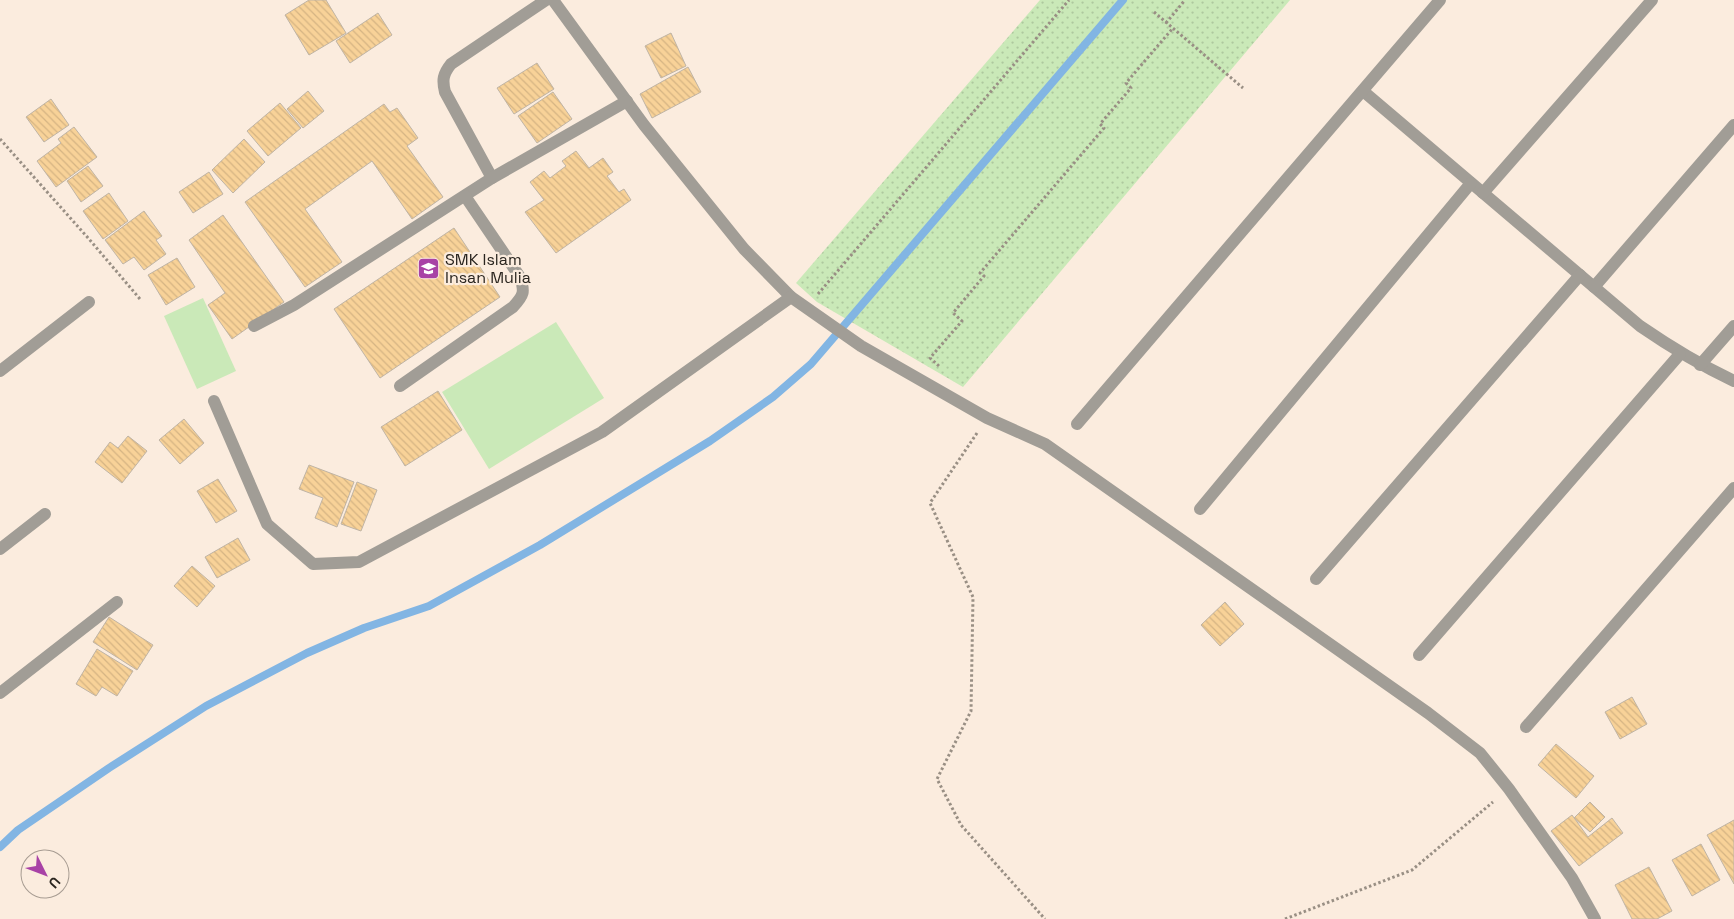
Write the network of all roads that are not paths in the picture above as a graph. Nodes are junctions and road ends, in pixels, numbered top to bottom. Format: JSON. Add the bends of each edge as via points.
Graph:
{"nodes":[{"id":1,"x":546,"y":0,"type":"edge"},
{"id":2,"x":553,"y":0,"type":"edge"},
{"id":3,"x":1440,"y":0,"type":"edge"},
{"id":4,"x":1652,"y":0,"type":"edge"},
{"id":5,"x":1362,"y":91,"type":"junction"},
{"id":6,"x":627,"y":101,"type":"junction"},
{"id":7,"x":1734,"y":124,"type":"edge"},
{"id":8,"x":492,"y":178,"type":"junction"},
{"id":9,"x":1472,"y":183,"type":"junction"},
{"id":10,"x":1483,"y":193,"type":"junction"},
{"id":11,"x":465,"y":196,"type":"junction"},
{"id":12,"x":1580,"y":274,"type":"junction"},
{"id":13,"x":1594,"y":287,"type":"junction"},
{"id":14,"x":791,"y":297,"type":"junction"},
{"id":15,"x":89,"y":302,"type":"dead end"},
{"id":16,"x":254,"y":326,"type":"dead end"},
{"id":17,"x":1734,"y":326,"type":"edge"},
{"id":18,"x":1680,"y":354,"type":"junction"},
{"id":19,"x":1700,"y":365,"type":"junction"},
{"id":20,"x":0,"y":371,"type":"edge"},
{"id":21,"x":1734,"y":381,"type":"edge"},
{"id":22,"x":400,"y":386,"type":"dead end"},
{"id":23,"x":214,"y":401,"type":"dead end"},
{"id":24,"x":1078,"y":424,"type":"dead end"},
{"id":25,"x":1734,"y":488,"type":"edge"},
{"id":26,"x":1200,"y":509,"type":"dead end"},
{"id":27,"x":45,"y":514,"type":"dead end"},
{"id":28,"x":0,"y":549,"type":"edge"},
{"id":29,"x":1316,"y":579,"type":"dead end"},
{"id":30,"x":117,"y":602,"type":"dead end"},
{"id":31,"x":1419,"y":655,"type":"dead end"},
{"id":32,"x":0,"y":693,"type":"edge"},
{"id":33,"x":1526,"y":727,"type":"dead end"},
{"id":34,"x":1595,"y":919,"type":"edge"}],
"edges":[{"from":1,"to":8,"type":"street","via":[[451,64],[443,73],[445,92]]},
{"from":2,"to":6,"type":"street"},
{"from":3,"to":5,"type":"street"},
{"from":4,"to":10,"type":"street"},
{"from":5,"to":9,"type":"street"},
{"from":5,"to":24,"type":"street"},
{"from":6,"to":8,"type":"street"},
{"from":6,"to":14,"type":"street","via":[[744,249]]},
{"from":7,"to":13,"type":"street"},
{"from":8,"to":11,"type":"street"},
{"from":9,"to":10,"type":"street"},
{"from":9,"to":26,"type":"street"},
{"from":10,"to":12,"type":"street"},
{"from":11,"to":16,"type":"street","via":[[294,305]]},
{"from":11,"to":22,"type":"street","via":[[520,277],[522,298]]},
{"from":12,"to":13,"type":"street"},
{"from":12,"to":29,"type":"street"},
{"from":13,"to":18,"type":"street"},
{"from":14,"to":23,"type":"street","via":[[602,432],[359,562],[313,564],[267,524]]},
{"from":14,"to":34,"type":"street","via":[[861,346],[987,418],[1045,444],[1480,753],[1572,878]]},
{"from":15,"to":20,"type":"street"},
{"from":17,"to":19,"type":"street"},
{"from":18,"to":19,"type":"street"},
{"from":18,"to":31,"type":"street"},
{"from":19,"to":21,"type":"street"},
{"from":25,"to":33,"type":"street"},
{"from":27,"to":28,"type":"street"},
{"from":30,"to":32,"type":"street"}]}
